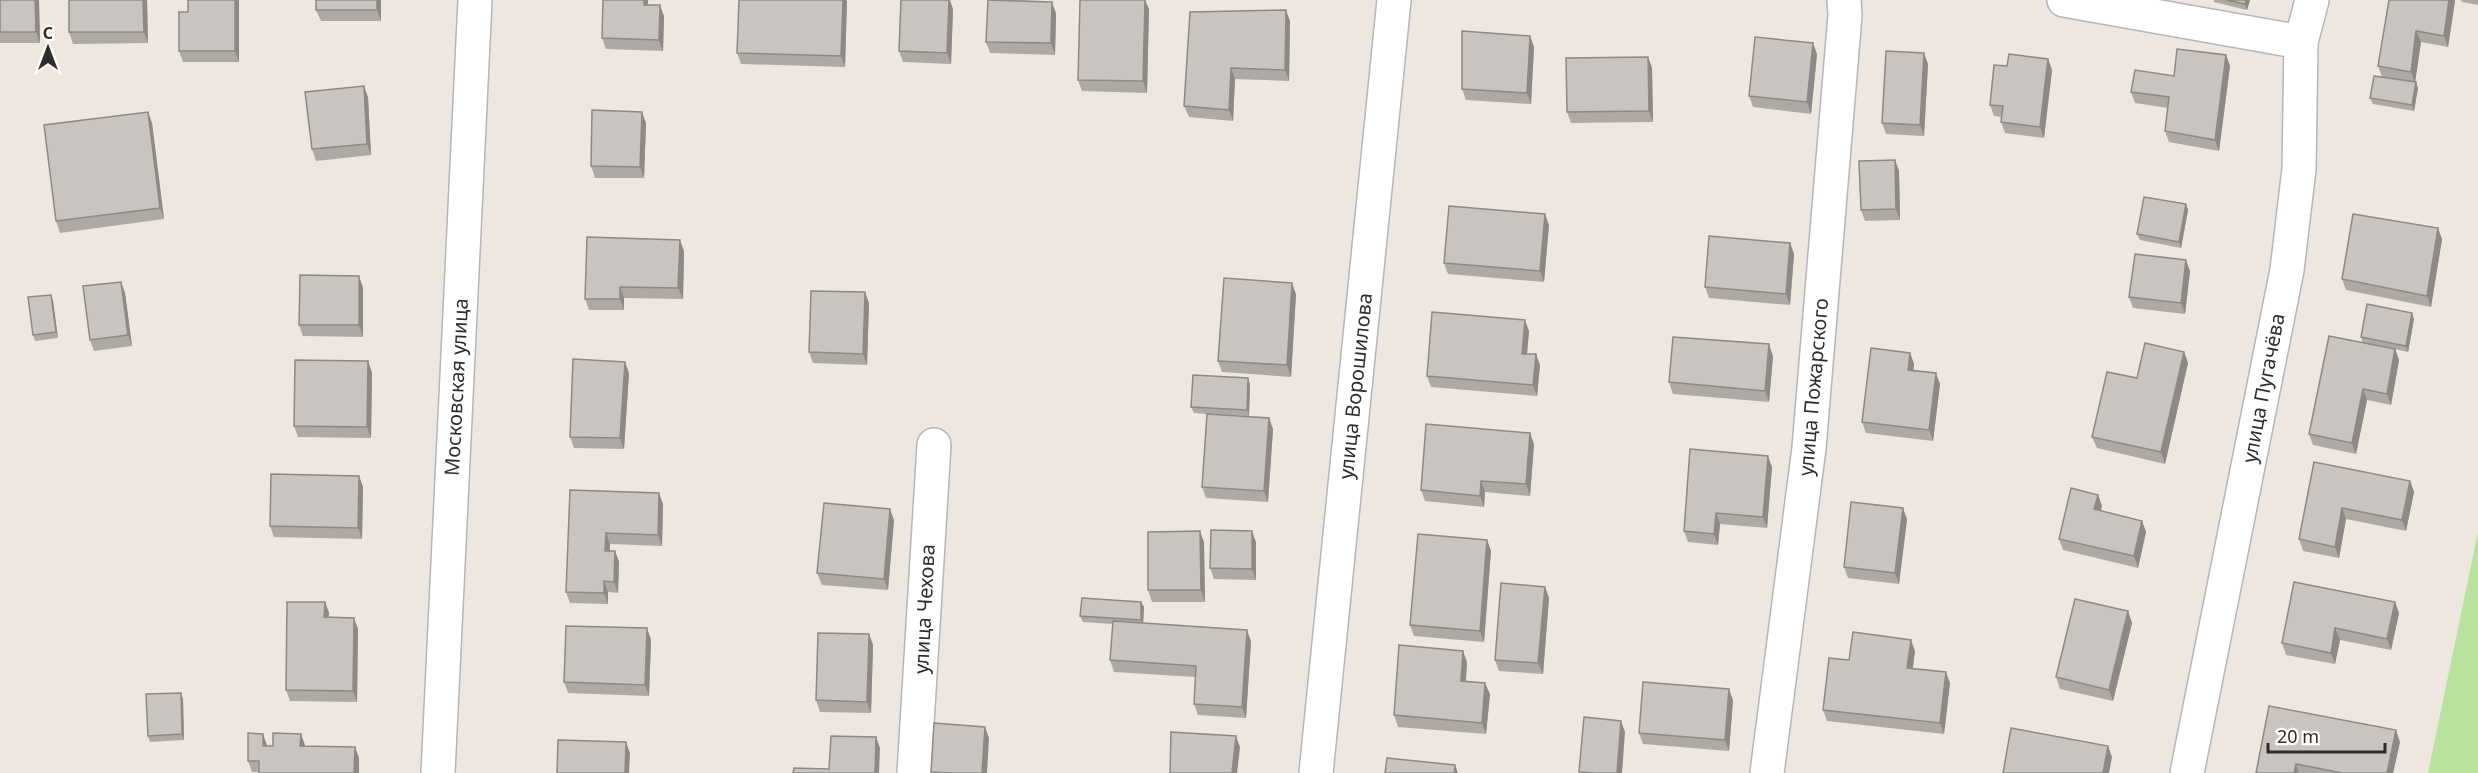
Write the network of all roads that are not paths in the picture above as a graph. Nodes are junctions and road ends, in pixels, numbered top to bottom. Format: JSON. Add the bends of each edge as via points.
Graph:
{"nodes":[{"id":1,"x":475,"y":0,"type":"edge"},
{"id":2,"x":1394,"y":0,"type":"edge"},
{"id":3,"x":1844,"y":0,"type":"edge"},
{"id":4,"x":2064,"y":0,"type":"edge"},
{"id":5,"x":2312,"y":0,"type":"edge"},
{"id":6,"x":2301,"y":42,"type":"junction"},
{"id":7,"x":934,"y":445,"type":"dead end"},
{"id":8,"x":438,"y":773,"type":"edge"},
{"id":9,"x":914,"y":773,"type":"edge"},
{"id":10,"x":1316,"y":773,"type":"edge"},
{"id":11,"x":1767,"y":773,"type":"edge"},
{"id":12,"x":2187,"y":773,"type":"edge"}],
"edges":[{"from":1,"to":8,"type":"street","name":"Московская улица"},
{"from":2,"to":10,"type":"street","name":"улица Ворошилова"},
{"from":3,"to":11,"type":"street","name":"улица Пожарского","via":[[1809,448]]},
{"from":4,"to":6,"type":"street"},
{"from":5,"to":6,"type":"street","name":"улица Пугачёва"},
{"from":6,"to":12,"type":"street","name":"улица Пугачёва","via":[[2299,169],[2287,270]]},
{"from":7,"to":9,"type":"street","name":"улица Чехова"}]}
